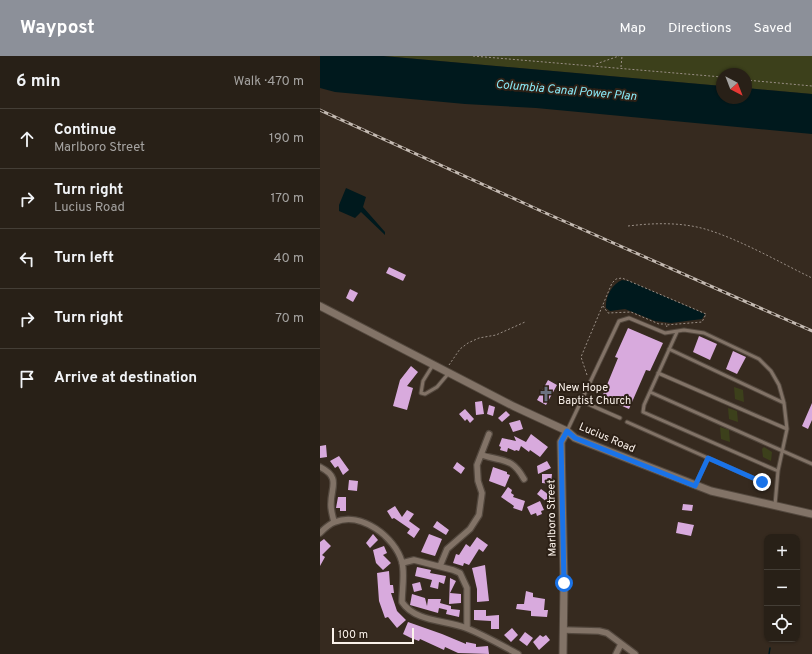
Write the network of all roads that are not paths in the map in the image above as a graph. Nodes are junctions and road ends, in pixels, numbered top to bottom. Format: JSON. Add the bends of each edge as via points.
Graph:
{"nodes":[{"id":1,"x":320,"y":306,"type":"edge"},
{"id":2,"x":677,"y":332,"type":"junction"},
{"id":3,"x":668,"y":349,"type":"junction"},
{"id":4,"x":434,"y":364,"type":"junction"},
{"id":5,"x":448,"y":372,"type":"junction"},
{"id":6,"x":658,"y":372,"type":"junction"},
{"id":7,"x":650,"y":392,"type":"junction"},
{"id":8,"x":581,"y":401,"type":"junction"},
{"id":9,"x":784,"y":402,"type":"junction"},
{"id":10,"x":620,"y":418,"type":"dead end"},
{"id":11,"x":627,"y":422,"type":"dead end"},
{"id":12,"x":787,"y":428,"type":"junction"},
{"id":13,"x":567,"y":431,"type":"junction"},
{"id":14,"x":489,"y":434,"type":"dead end"},
{"id":15,"x":783,"y":450,"type":"junction"},
{"id":16,"x":482,"y":455,"type":"junction"},
{"id":17,"x":708,"y":458,"type":"junction"},
{"id":18,"x":812,"y":464,"type":"edge"},
{"id":19,"x":320,"y":467,"type":"edge"},
{"id":20,"x":778,"y":471,"type":"junction"},
{"id":21,"x":524,"y":479,"type":"dead end"},
{"id":22,"x":762,"y":482,"type":"dead end"},
{"id":23,"x":695,"y":486,"type":"junction"},
{"id":24,"x":775,"y":506,"type":"junction"},
{"id":25,"x":812,"y":514,"type":"edge"},
{"id":26,"x":334,"y":522,"type":"junction"},
{"id":27,"x":320,"y":533,"type":"edge"},
{"id":28,"x":402,"y":563,"type":"junction"},
{"id":29,"x":440,"y":566,"type":"junction"},
{"id":30,"x":467,"y":628,"type":"junction"},
{"id":31,"x":564,"y":630,"type":"junction"},
{"id":32,"x":621,"y":644,"type":"junction"},
{"id":33,"x":518,"y":654,"type":"edge"},
{"id":34,"x":563,"y":654,"type":"edge"},
{"id":35,"x":616,"y":654,"type":"edge"},
{"id":36,"x":635,"y":654,"type":"edge"}],
"edges":[{"from":1,"to":4,"type":"street","name":"Lucius Road"},
{"from":2,"to":3,"type":"lane"},
{"from":2,"to":8,"type":"lane","via":[[668,332],[629,318],[619,321]]},
{"from":2,"to":9,"type":"lane","via":[[684,330],[704,334],[759,359],[772,371]]},
{"from":3,"to":6,"type":"lane"},
{"from":3,"to":9,"type":"lane"},
{"from":4,"to":5,"type":"street","name":"Lucius Road"},
{"from":4,"to":5,"type":"lane","via":[[423,381],[421,392],[430,392]]},
{"from":5,"to":13,"type":"street","name":"Lucius Road"},
{"from":6,"to":7,"type":"lane"},
{"from":6,"to":12,"type":"lane"},
{"from":7,"to":15,"type":"lane"},
{"from":7,"to":20,"type":"lane","via":[[643,412]]},
{"from":8,"to":10,"type":"lane"},
{"from":8,"to":13,"type":"lane"},
{"from":9,"to":12,"type":"lane"},
{"from":11,"to":17,"type":"lane"},
{"from":12,"to":15,"type":"lane"},
{"from":13,"to":23,"type":"street","name":"Lucius Road","via":[[575,438]]},
{"from":13,"to":31,"type":"street","name":"Marlboro Street","via":[[561,442]]},
{"from":14,"to":16,"type":"street"},
{"from":15,"to":18,"type":"lane"},
{"from":15,"to":20,"type":"lane"},
{"from":16,"to":21,"type":"street","via":[[512,463]]},
{"from":16,"to":29,"type":"street","via":[[476,471],[482,493],[479,516],[470,529],[447,549]]},
{"from":17,"to":22,"type":"lane"},
{"from":17,"to":23,"type":"lane"},
{"from":19,"to":26,"type":"street","via":[[332,478],[334,485],[331,505]]},
{"from":20,"to":24,"type":"lane"},
{"from":23,"to":24,"type":"street","name":"Lucius Road"},
{"from":24,"to":25,"type":"street","name":"Lucius Road"},
{"from":26,"to":27,"type":"street"},
{"from":26,"to":28,"type":"street","via":[[351,520],[372,526],[392,543]]},
{"from":28,"to":29,"type":"street","via":[[414,560]]},
{"from":28,"to":30,"type":"street","via":[[402,602],[406,607],[414,614]]},
{"from":29,"to":30,"type":"street","via":[[460,573],[465,580]]},
{"from":30,"to":33,"type":"street"},
{"from":31,"to":32,"type":"street","via":[[600,631]]},
{"from":31,"to":34,"type":"street","name":"Marlboro Street"},
{"from":32,"to":35,"type":"street"},
{"from":32,"to":36,"type":"street"}]}
